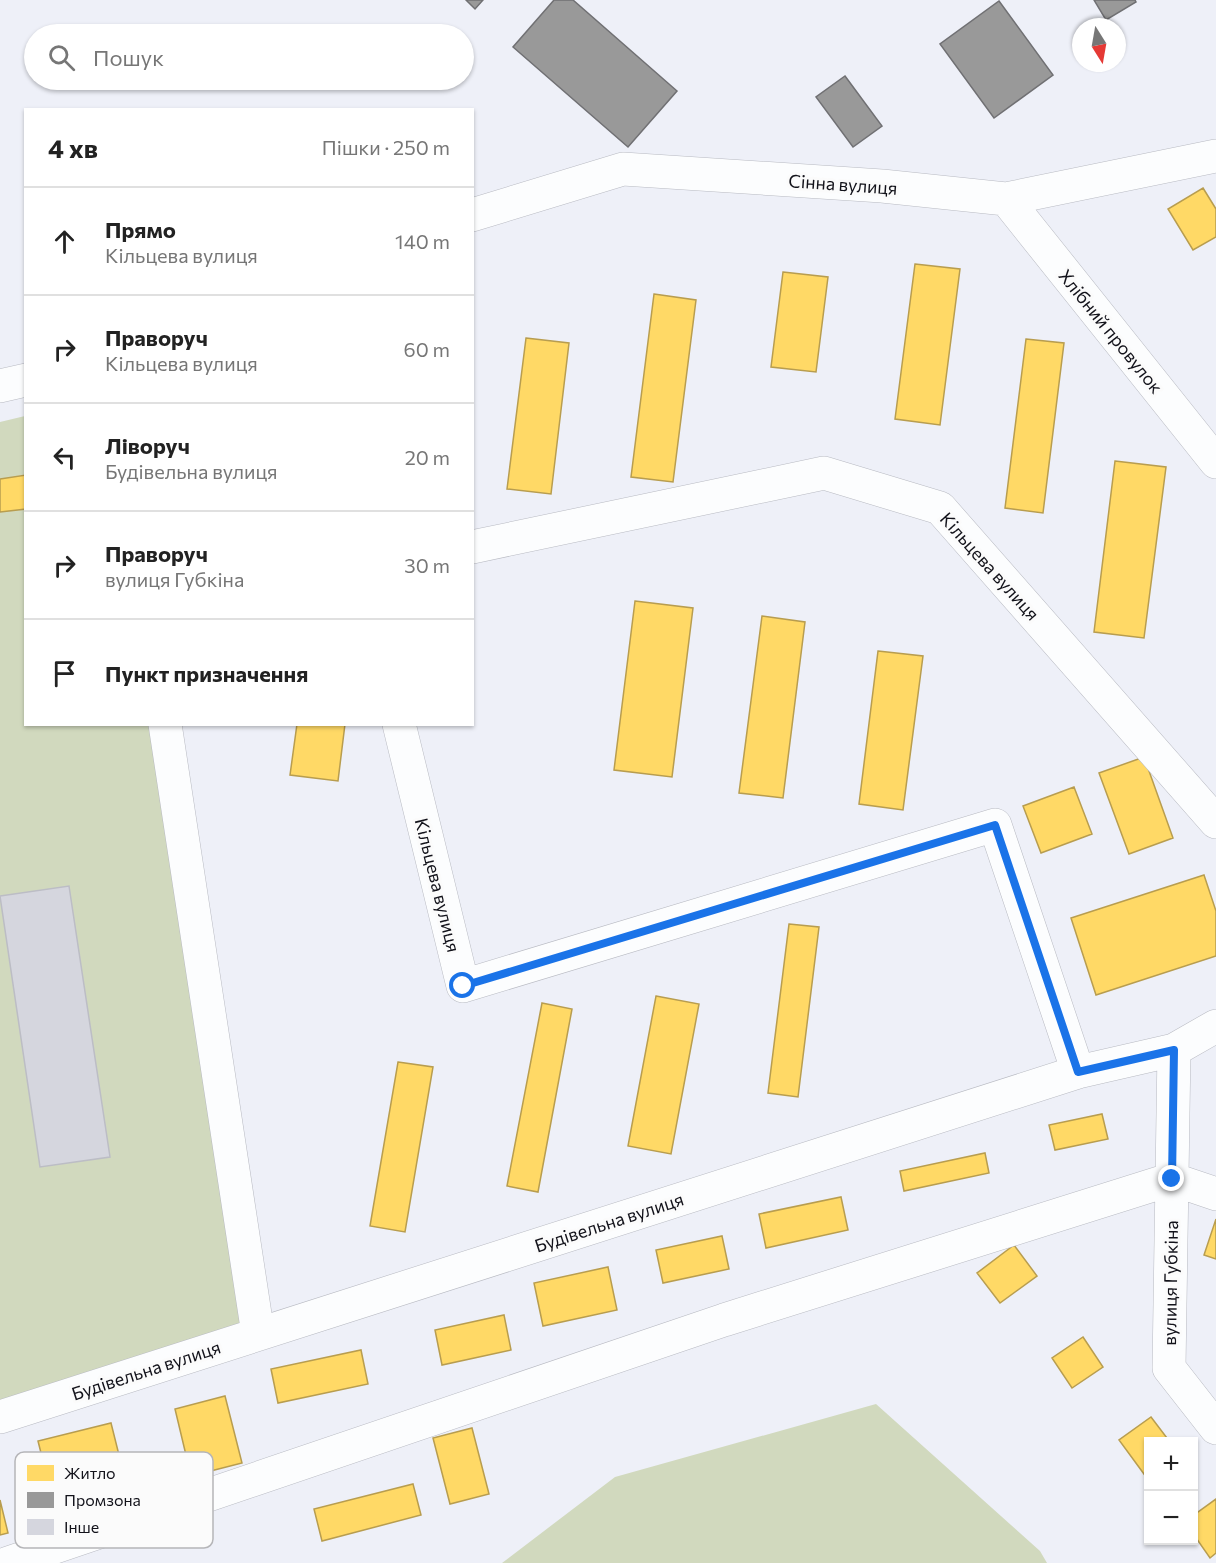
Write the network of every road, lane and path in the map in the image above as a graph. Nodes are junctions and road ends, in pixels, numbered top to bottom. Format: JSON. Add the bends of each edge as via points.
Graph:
{"nodes":[{"id":1,"x":1216,"y":156,"type":"edge"},
{"id":2,"x":1006,"y":199,"type":"junction"},
{"id":3,"x":474,"y":214,"type":"edge"},
{"id":4,"x":24,"y":380,"type":"edge"},
{"id":5,"x":0,"y":386,"type":"edge"},
{"id":6,"x":1216,"y":462,"type":"edge"},
{"id":7,"x":474,"y":547,"type":"edge"},
{"id":8,"x":165,"y":726,"type":"edge"},
{"id":9,"x":399,"y":726,"type":"edge"},
{"id":10,"x":1216,"y":822,"type":"edge"},
{"id":11,"x":1216,"y":1026,"type":"edge"},
{"id":12,"x":1174,"y":1050,"type":"junction"},
{"id":13,"x":1078,"y":1072,"type":"junction"},
{"id":14,"x":1172,"y":1179,"type":"junction"},
{"id":15,"x":1216,"y":1194,"type":"edge"},
{"id":16,"x":258,"y":1334,"type":"junction"},
{"id":17,"x":0,"y":1417,"type":"edge"},
{"id":18,"x":1216,"y":1428,"type":"edge"},
{"id":19,"x":213,"y":1493,"type":"edge"},
{"id":20,"x":52,"y":1548,"type":"edge"},
{"id":21,"x":8,"y":1563,"type":"edge"}],
"edges":[{"from":1,"to":2,"type":"street","name":"Сінна вулиця"},
{"from":2,"to":3,"type":"street","name":"Сінна вулиця","via":[[882,186],[623,169]]},
{"from":2,"to":6,"type":"street","name":"Хлібний провулок"},
{"from":4,"to":5,"type":"street"},
{"from":7,"to":10,"type":"street","name":"Кільцева вулиця","via":[[824,473],[940,508]]},
{"from":8,"to":16,"type":"street"},
{"from":9,"to":13,"type":"street","name":"Кільцева вулиця","via":[[463,986],[995,825]]},
{"from":11,"to":12,"type":"street","name":"Будівельна вулиця"},
{"from":12,"to":13,"type":"street","name":"Будівельна вулиця"},
{"from":12,"to":14,"type":"street","name":"вулиця Губкіна"},
{"from":13,"to":16,"type":"street","name":"Будівельна вулиця"},
{"from":14,"to":15,"type":"street"},
{"from":14,"to":18,"type":"street","name":"вулиця Губкіна","via":[[1169,1368]]},
{"from":14,"to":19,"type":"street","via":[[724,1320]]},
{"from":16,"to":17,"type":"street","name":"Будівельна вулиця"},
{"from":20,"to":21,"type":"street"}]}
